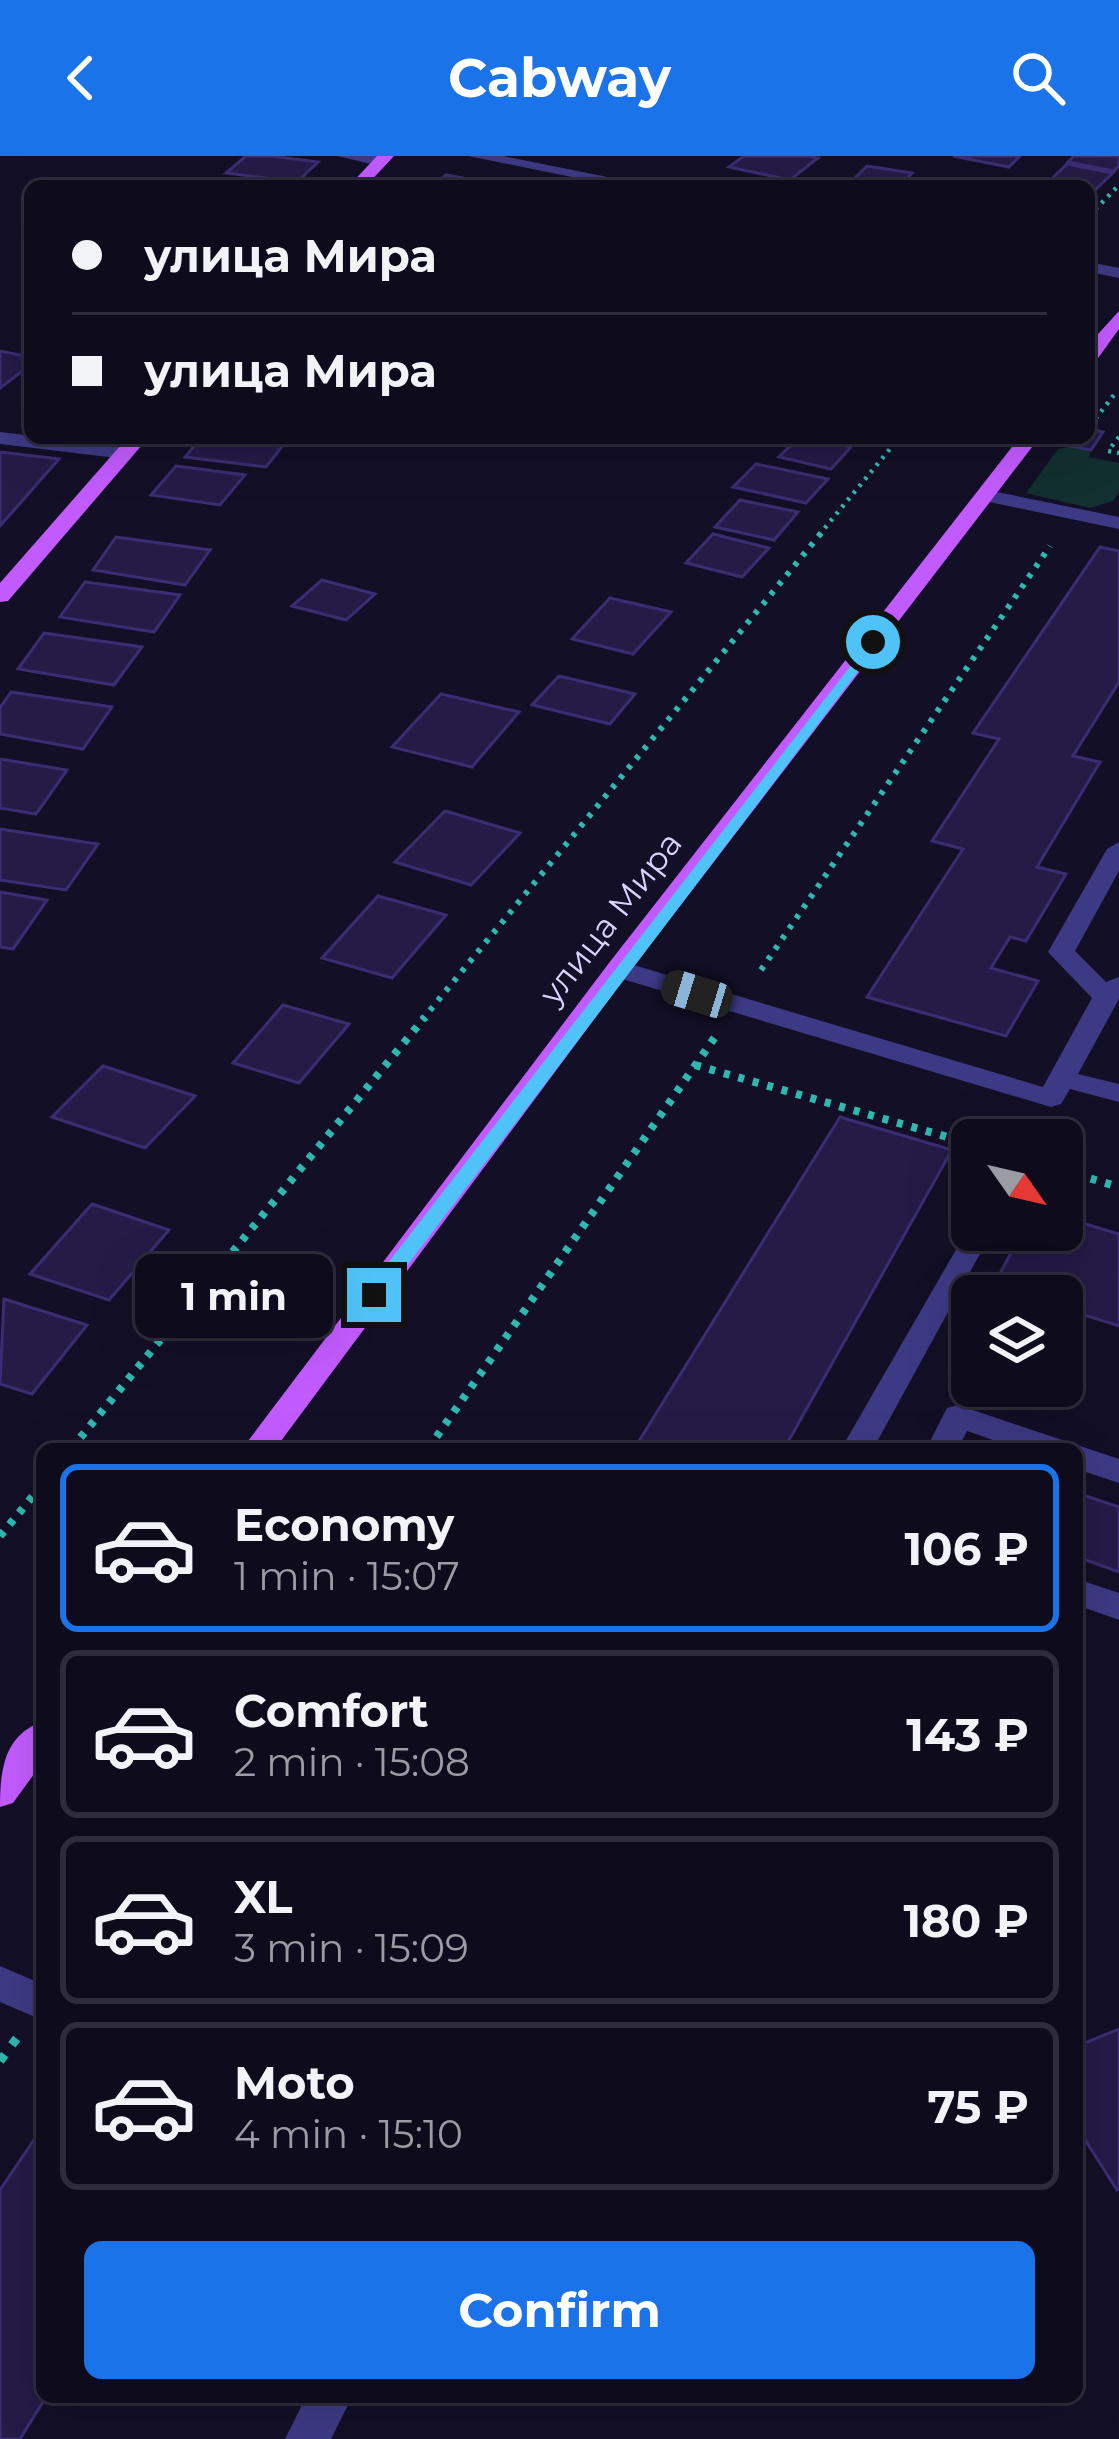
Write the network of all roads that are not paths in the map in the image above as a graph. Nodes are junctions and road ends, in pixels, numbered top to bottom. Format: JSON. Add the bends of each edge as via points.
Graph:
{"nodes":[{"id":1,"x":345,"y":156,"type":"edge"},
{"id":2,"x":476,"y":156,"type":"edge"},
{"id":3,"x":383,"y":159,"type":"edge"},
{"id":4,"x":610,"y":180,"type":"edge"},
{"id":5,"x":1119,"y":316,"type":"edge"},
{"id":6,"x":1095,"y":349,"type":"edge"},
{"id":7,"x":98,"y":444,"type":"edge"},
{"id":8,"x":1025,"y":444,"type":"edge"},
{"id":9,"x":131,"y":446,"type":"edge"},
{"id":10,"x":987,"y":496,"type":"junction"},
{"id":11,"x":1119,"y":523,"type":"edge"},
{"id":12,"x":0,"y":596,"type":"edge"},
{"id":13,"x":1119,"y":849,"type":"edge"},
{"id":14,"x":618,"y":969,"type":"junction"},
{"id":15,"x":1113,"y":991,"type":"edge"},
{"id":16,"x":1062,"y":1078,"type":"junction"},
{"id":17,"x":1119,"y":1093,"type":"edge"},
{"id":18,"x":966,"y":1251,"type":"edge"},
{"id":19,"x":262,"y":1443,"type":"edge"},
{"id":20,"x":860,"y":1443,"type":"edge"},
{"id":21,"x":945,"y":1443,"type":"edge"},
{"id":22,"x":1037,"y":1443,"type":"edge"},
{"id":23,"x":1083,"y":1459,"type":"edge"},
{"id":24,"x":1119,"y":1471,"type":"edge"},
{"id":25,"x":1083,"y":1594,"type":"edge"},
{"id":26,"x":1119,"y":1607,"type":"edge"},
{"id":27,"x":36,"y":1744,"type":"edge"},
{"id":28,"x":0,"y":1792,"type":"edge"},
{"id":29,"x":0,"y":1984,"type":"edge"},
{"id":30,"x":36,"y":2000,"type":"edge"},
{"id":31,"x":327,"y":2403,"type":"edge"},
{"id":32,"x":307,"y":2439,"type":"edge"}],
"edges":[{"from":1,"to":3,"type":"street"},
{"from":2,"to":4,"type":"street"},
{"from":5,"to":6,"type":"main road"},
{"from":7,"to":9,"type":"street"},
{"from":8,"to":10,"type":"main road","name":"улица Мира"},
{"from":9,"to":12,"type":"main road"},
{"from":10,"to":11,"type":"street"},
{"from":10,"to":14,"type":"main road","name":"улица Мира"},
{"from":13,"to":15,"type":"street","via":[[1061,952]]},
{"from":14,"to":16,"type":"street","via":[[1051,1098]]},
{"from":14,"to":19,"type":"main road","name":"улица Мира"},
{"from":15,"to":16,"type":"street"},
{"from":16,"to":17,"type":"street"},
{"from":18,"to":20,"type":"street"},
{"from":21,"to":22,"type":"street","via":[[958,1416]]},
{"from":23,"to":24,"type":"street"},
{"from":25,"to":26,"type":"street"},
{"from":27,"to":28,"type":"main road"},
{"from":29,"to":30,"type":"street"},
{"from":31,"to":32,"type":"street"}]}
